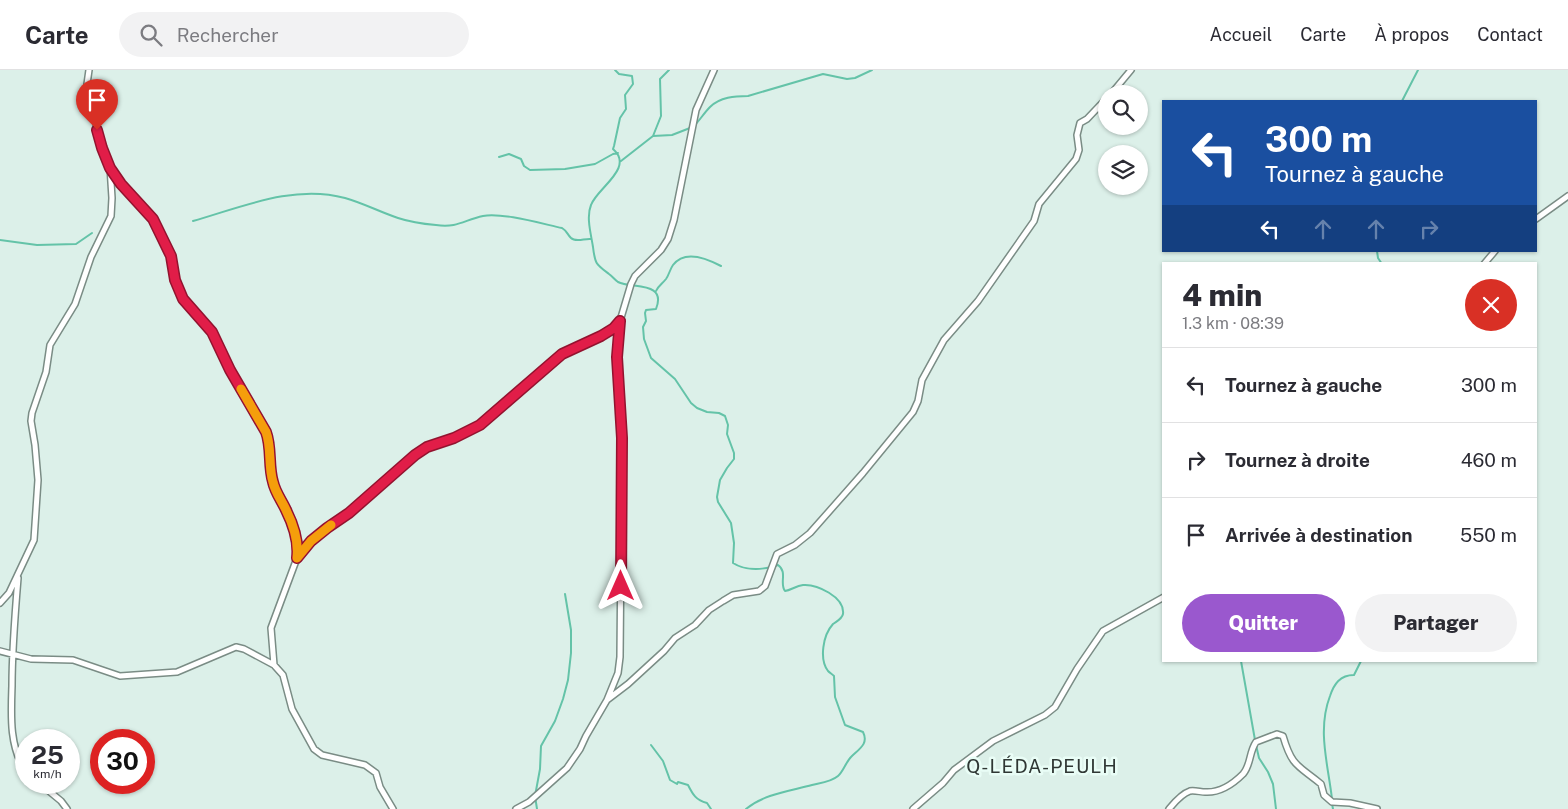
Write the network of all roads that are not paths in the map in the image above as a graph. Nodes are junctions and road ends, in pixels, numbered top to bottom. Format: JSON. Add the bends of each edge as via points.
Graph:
{"nodes":[{"id":1,"x":89,"y":70,"type":"edge"},
{"id":2,"x":714,"y":70,"type":"edge"},
{"id":3,"x":1131,"y":70,"type":"edge"},
{"id":4,"x":1118,"y":85,"type":"edge"},
{"id":5,"x":1098,"y":107,"type":"edge"},
{"id":6,"x":110,"y":168,"type":"junction"},
{"id":7,"x":1568,"y":196,"type":"edge"},
{"id":8,"x":1537,"y":218,"type":"edge"},
{"id":9,"x":1494,"y":252,"type":"edge"},
{"id":10,"x":1486,"y":262,"type":"edge"},
{"id":11,"x":620,"y":321,"type":"junction"},
{"id":12,"x":297,"y":558,"type":"junction"},
{"id":13,"x":18,"y":572,"type":"junction"},
{"id":14,"x":1162,"y":598,"type":"edge"},
{"id":15,"x":0,"y":603,"type":"edge"},
{"id":16,"x":0,"y":651,"type":"edge"},
{"id":17,"x":12,"y":654,"type":"junction"},
{"id":18,"x":274,"y":665,"type":"junction"},
{"id":19,"x":607,"y":700,"type":"junction"},
{"id":20,"x":15,"y":741,"type":"edge"},
{"id":21,"x":53,"y":794,"type":"edge"},
{"id":22,"x":67,"y":809,"type":"edge"},
{"id":23,"x":393,"y":809,"type":"edge"},
{"id":24,"x":516,"y":809,"type":"edge"},
{"id":25,"x":913,"y":809,"type":"edge"},
{"id":26,"x":1169,"y":809,"type":"edge"},
{"id":27,"x":1377,"y":809,"type":"edge"}],
"edges":[{"from":1,"to":6,"type":"street","via":[[88,92]]},
{"from":2,"to":11,"type":"street","via":[[696,110],[668,239],[635,276]]},
{"from":3,"to":4,"type":"street"},
{"from":5,"to":19,"type":"street","via":[[1080,123],[1076,159],[1039,204],[1034,221],[978,301],[944,340],[922,380],[913,412],[863,473],[810,533],[777,554],[765,586],[759,591],[733,596],[708,610]]},
{"from":6,"to":12,"type":"street","via":[[153,219],[171,256],[175,280],[183,299],[212,332],[266,432],[273,482],[297,538]]},
{"from":6,"to":13,"type":"street","via":[[111,216],[91,257],[75,304],[50,345],[46,372],[32,412],[38,480],[34,540]]},
{"from":7,"to":8,"type":"street"},
{"from":9,"to":10,"type":"street"},
{"from":11,"to":12,"type":"street","via":[[601,336],[562,354],[480,425],[415,455],[349,513],[311,541]]},
{"from":11,"to":19,"type":"street","via":[[617,357],[622,438],[620,657],[618,673]]},
{"from":12,"to":18,"type":"street","via":[[271,628]]},
{"from":13,"to":15,"type":"street","via":[[9,593]]},
{"from":13,"to":17,"type":"street"},
{"from":14,"to":25,"type":"street","via":[[1102,631],[1055,708],[993,740],[954,770]]},
{"from":16,"to":17,"type":"street"},
{"from":17,"to":18,"type":"street","via":[[31,659],[73,660],[120,676],[177,672],[236,647]]},
{"from":17,"to":20,"type":"street","via":[[11,725]]},
{"from":18,"to":23,"type":"street","via":[[283,675],[292,709],[314,749],[322,755],[365,765],[376,773]]},
{"from":19,"to":24,"type":"street","via":[[567,768],[529,802]]},
{"from":21,"to":22,"type":"street"},
{"from":26,"to":27,"type":"street","via":[[1190,791],[1222,791],[1248,767],[1256,742],[1277,734],[1283,736],[1288,754],[1298,767],[1321,784],[1324,795],[1332,802],[1350,802]]}]}
